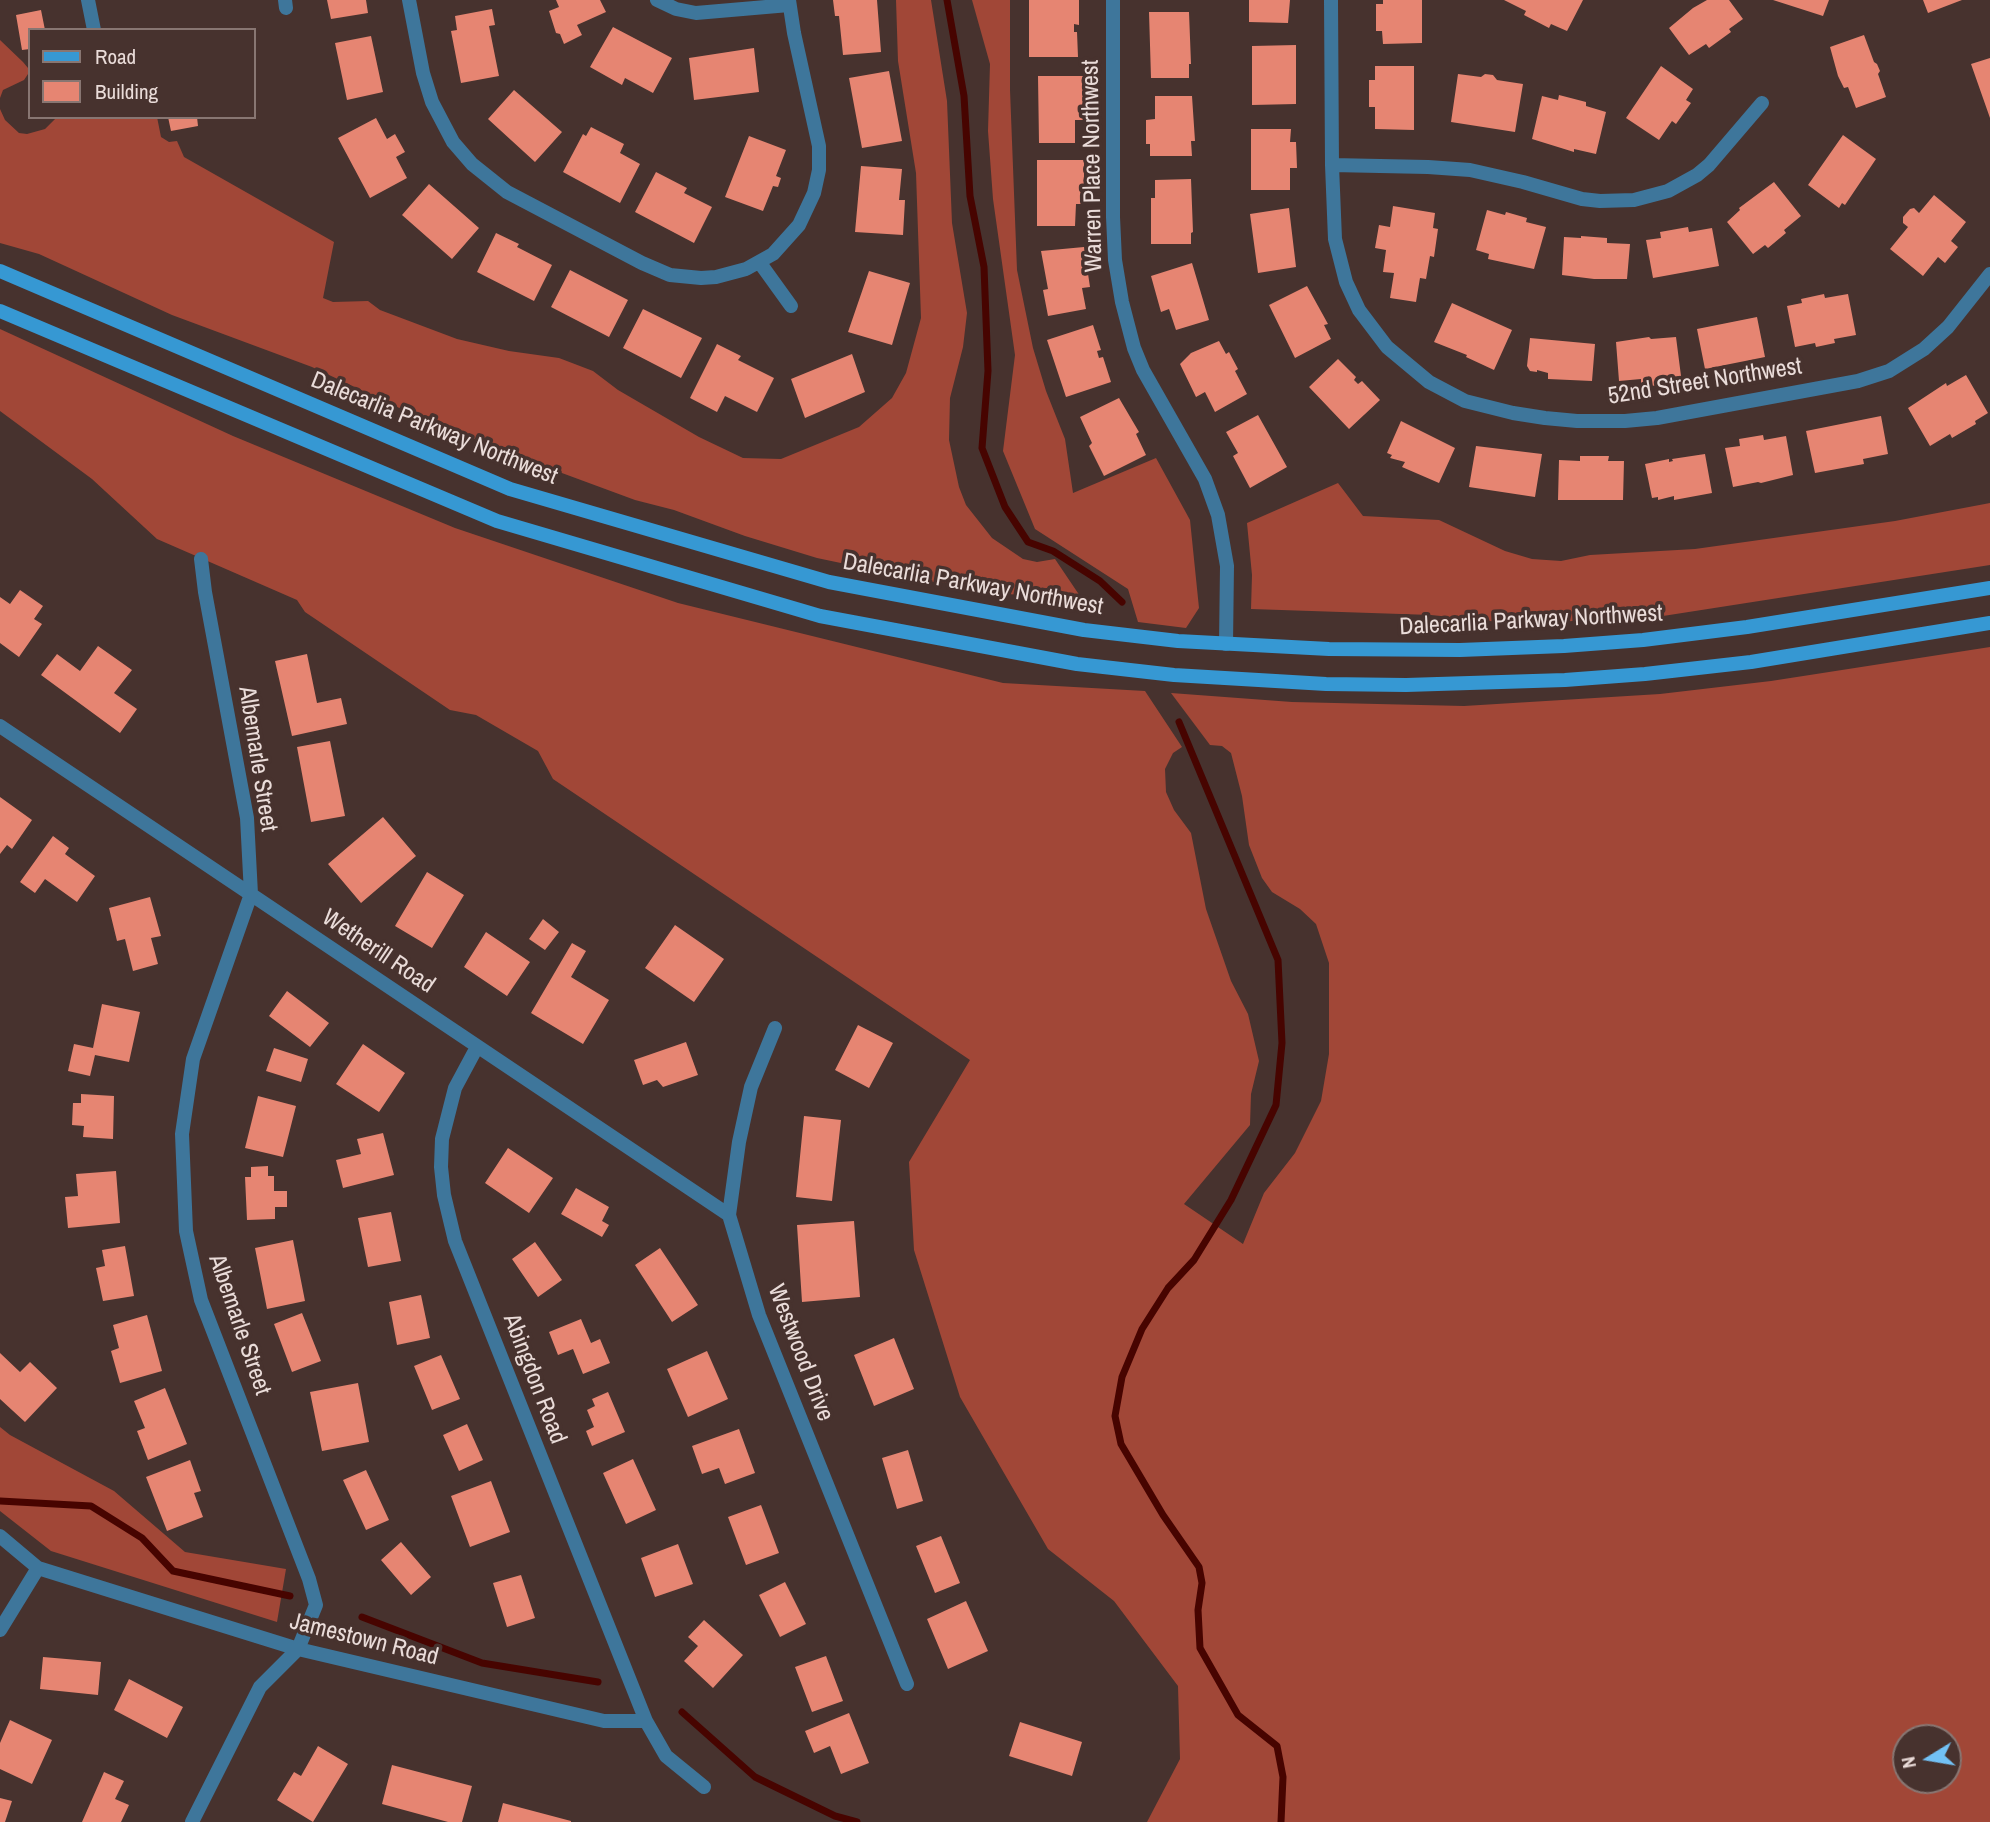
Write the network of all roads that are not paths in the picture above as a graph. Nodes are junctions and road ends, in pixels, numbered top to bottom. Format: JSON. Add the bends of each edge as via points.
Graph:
{"nodes":[{"id":1,"x":88,"y":0,"type":"edge"},
{"id":2,"x":409,"y":0,"type":"edge"},
{"id":3,"x":657,"y":0,"type":"edge"},
{"id":4,"x":1113,"y":0,"type":"edge"},
{"id":5,"x":1331,"y":0,"type":"edge"},
{"id":6,"x":789,"y":2,"type":"edge"},
{"id":7,"x":94,"y":28,"type":"edge"},
{"id":8,"x":1762,"y":103,"type":"dead end"},
{"id":9,"x":1332,"y":165,"type":"junction"},
{"id":10,"x":760,"y":262,"type":"junction"},
{"id":11,"x":0,"y":271,"type":"edge"},
{"id":12,"x":1990,"y":274,"type":"edge"},
{"id":13,"x":791,"y":306,"type":"dead end"},
{"id":14,"x":0,"y":311,"type":"edge"},
{"id":15,"x":201,"y":559,"type":"dead end"},
{"id":16,"x":1990,"y":588,"type":"edge"},
{"id":17,"x":1990,"y":623,"type":"edge"},
{"id":18,"x":1226,"y":644,"type":"junction"},
{"id":19,"x":0,"y":726,"type":"edge"},
{"id":20,"x":251,"y":894,"type":"junction"},
{"id":21,"x":775,"y":1028,"type":"dead end"},
{"id":22,"x":477,"y":1047,"type":"junction"},
{"id":23,"x":729,"y":1216,"type":"junction"},
{"id":24,"x":0,"y":1536,"type":"edge"},
{"id":25,"x":38,"y":1568,"type":"junction"},
{"id":26,"x":0,"y":1630,"type":"edge"},
{"id":27,"x":298,"y":1649,"type":"junction"},
{"id":28,"x":907,"y":1684,"type":"dead end"},
{"id":29,"x":646,"y":1721,"type":"junction"},
{"id":30,"x":704,"y":1787,"type":"dead end"},
{"id":31,"x":192,"y":1822,"type":"edge"}],
"edges":[{"from":1,"to":7,"type":"street"},
{"from":2,"to":10,"type":"street","via":[[425,81],[438,116],[462,153],[495,184],[670,275],[716,277]]},
{"from":3,"to":6,"type":"street","via":[[696,13]]},
{"from":4,"to":18,"type":"street","name":"Warren Place Northwest","via":[[1113,217],[1122,302],[1143,370],[1205,479],[1218,516],[1227,566]]},
{"from":5,"to":9,"type":"street","name":"52nd Street Northwest"},
{"from":6,"to":10,"type":"street","via":[[817,134],[818,170],[814,193],[799,225]]},
{"from":8,"to":9,"type":"street","via":[[1697,176],[1668,191],[1634,200],[1583,199],[1497,175],[1456,169]]},
{"from":9,"to":12,"type":"street","name":"52nd Street Northwest","via":[[1337,252],[1367,323],[1398,358],[1429,382],[1465,401],[1513,413],[1577,421],[1641,419],[1866,379],[1903,363],[1930,344]]},
{"from":10,"to":13,"type":"street"},
{"from":11,"to":18,"type":"main road","name":"Dalecarlia Parkway Northwest","via":[[510,489],[830,582],[1084,630]]},
{"from":14,"to":17,"type":"main road","via":[[497,521],[820,616],[1077,664],[1326,684],[1539,682],[1699,668]]},
{"from":15,"to":20,"type":"street","name":"Albemarle Street","via":[[247,818]]},
{"from":16,"to":18,"type":"main road","name":"Dalecarlia Parkway Northwest","via":[[1747,627],[1591,644],[1407,651]]},
{"from":19,"to":20,"type":"street","name":"Wetherill Road"},
{"from":20,"to":22,"type":"street","name":"Wetherill Road"},
{"from":20,"to":27,"type":"street","name":"Albemarle Street","via":[[193,1059],[182,1134],[182,1190],[201,1300],[316,1605]]},
{"from":21,"to":23,"type":"street","name":"Westwood Drive","via":[[751,1087]]},
{"from":22,"to":23,"type":"street","name":"Wetherill Road"},
{"from":22,"to":29,"type":"street","name":"Abingdon Road","via":[[455,1088],[442,1139],[444,1195],[456,1241]]},
{"from":23,"to":28,"type":"street","name":"Westwood Drive","via":[[758,1315]]},
{"from":24,"to":25,"type":"street","name":"Jamestown Road"},
{"from":25,"to":26,"type":"street"},
{"from":25,"to":27,"type":"street","name":"Jamestown Road"},
{"from":27,"to":29,"type":"street","name":"Jamestown Road","via":[[604,1721]]},
{"from":27,"to":31,"type":"street","name":"Albemarle Street","via":[[260,1687]]},
{"from":29,"to":30,"type":"street","via":[[666,1756]]}]}
